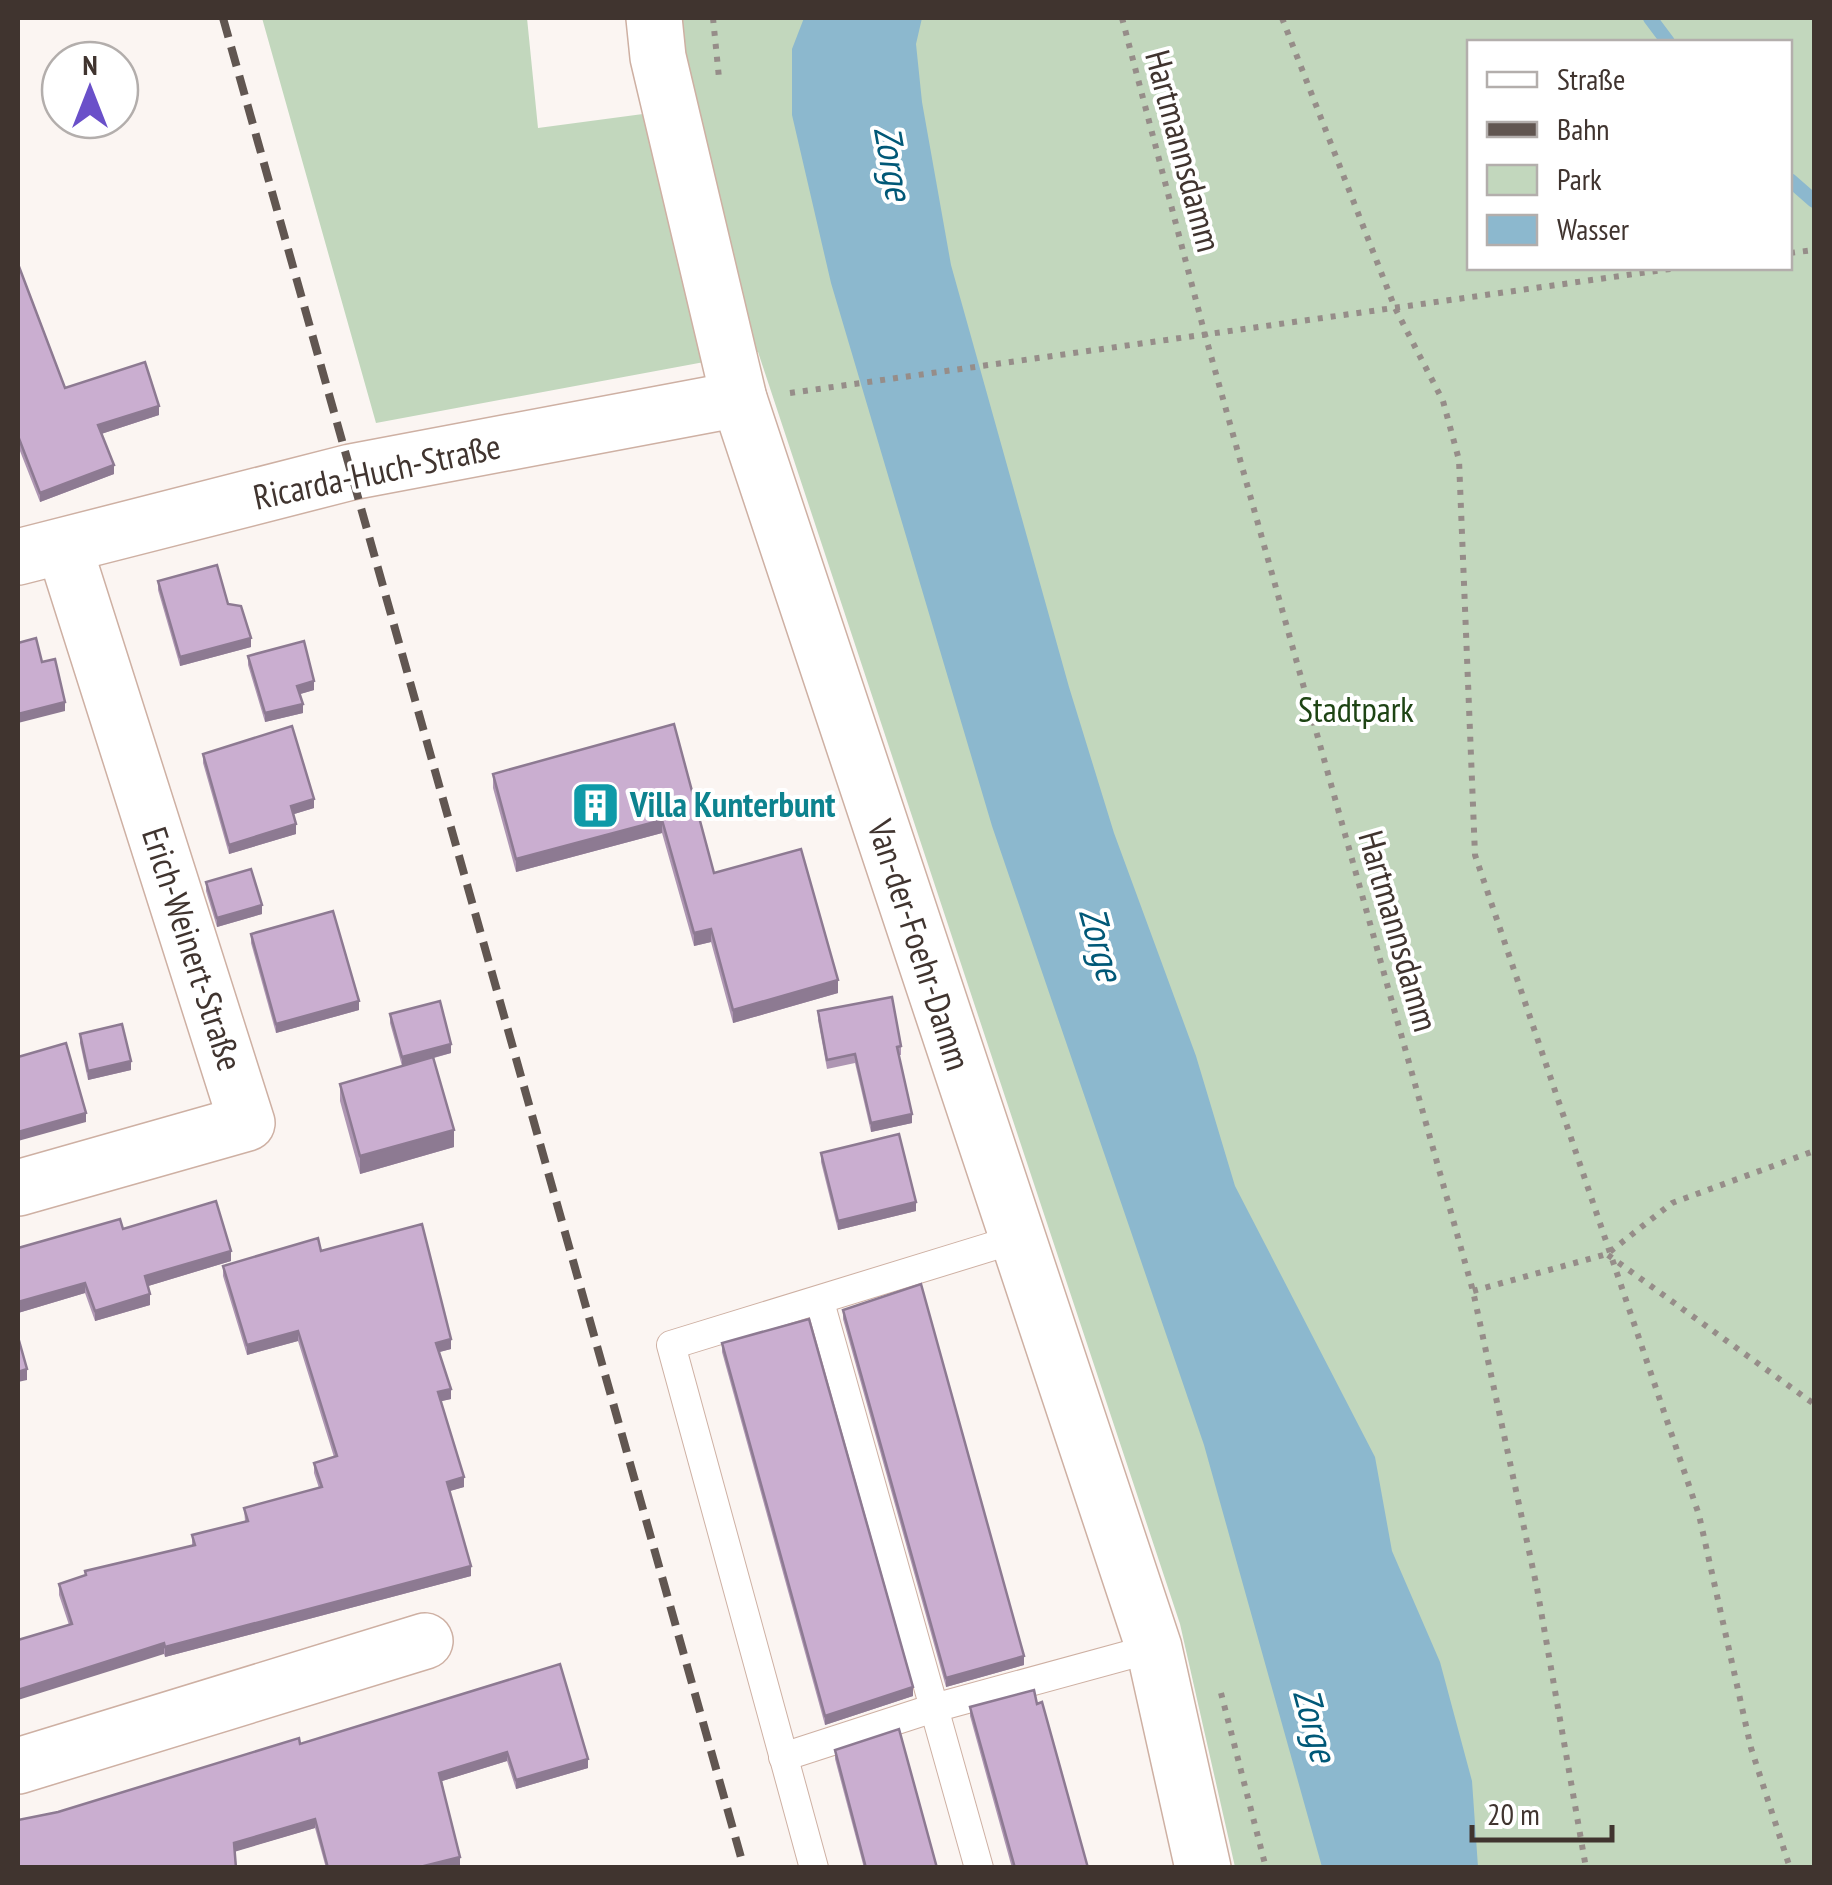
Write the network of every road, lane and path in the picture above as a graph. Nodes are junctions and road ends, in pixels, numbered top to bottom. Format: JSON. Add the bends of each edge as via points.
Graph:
{"nodes":[{"id":1,"x":654,"y":18,"type":"edge"},
{"id":2,"x":1122,"y":18,"type":"edge"},
{"id":3,"x":1282,"y":18,"type":"edge"},
{"id":4,"x":1663,"y":270,"type":"edge"},
{"id":5,"x":1395,"y":308,"type":"junction"},
{"id":6,"x":1204,"y":331,"type":"junction"},
{"id":7,"x":844,"y":387,"type":"dead end"},
{"id":8,"x":739,"y":399,"type":"junction"},
{"id":9,"x":41,"y":552,"type":"edge"},
{"id":10,"x":1814,"y":1151,"type":"edge"},
{"id":11,"x":18,"y":1188,"type":"edge"},
{"id":12,"x":1016,"y":1239,"type":"junction"},
{"id":13,"x":1607,"y":1254,"type":"junction"},
{"id":14,"x":1474,"y":1291,"type":"junction"},
{"id":15,"x":820,"y":1302,"type":"junction"},
{"id":16,"x":1814,"y":1404,"type":"edge"},
{"id":17,"x":424,"y":1640,"type":"dead end"},
{"id":18,"x":1154,"y":1648,"type":"junction"},
{"id":19,"x":934,"y":1708,"type":"junction"},
{"id":20,"x":783,"y":1756,"type":"junction"},
{"id":21,"x":18,"y":1766,"type":"edge"},
{"id":22,"x":814,"y":1868,"type":"edge"},
{"id":23,"x":979,"y":1868,"type":"edge"},
{"id":24,"x":1203,"y":1868,"type":"edge"},
{"id":25,"x":1586,"y":1868,"type":"edge"},
{"id":26,"x":1790,"y":1868,"type":"edge"}],
"edges":[{"from":1,"to":8,"type":"street","name":"Van-der-Foehr-Damm"},
{"from":2,"to":6,"type":"path","name":"Hartmannsdamm"},
{"from":3,"to":5,"type":"path"},
{"from":4,"to":5,"type":"path"},
{"from":5,"to":6,"type":"path"},
{"from":5,"to":13,"type":"path","via":[[1443,401],[1459,460],[1476,854]]},
{"from":6,"to":7,"type":"path"},
{"from":6,"to":14,"type":"path","name":"Hartmannsdamm"},
{"from":8,"to":9,"type":"street","name":"Ricarda-Huch-Straße","via":[[351,472]]},
{"from":8,"to":12,"type":"street","name":"Van-der-Foehr-Damm"},
{"from":9,"to":11,"type":"street","name":"Erich-Weinert-Straße","via":[[247,1123]]},
{"from":10,"to":13,"type":"path","via":[[1672,1203]]},
{"from":12,"to":15,"type":"lane"},
{"from":12,"to":18,"type":"street","name":"Van-der-Foehr-Damm"},
{"from":13,"to":14,"type":"path"},
{"from":13,"to":16,"type":"path"},
{"from":13,"to":26,"type":"path","via":[[1698,1515],[1752,1748]]},
{"from":14,"to":25,"type":"path","name":"Hartmannsdamm","via":[[1537,1588]]},
{"from":15,"to":19,"type":"lane"},
{"from":15,"to":20,"type":"lane","via":[[671,1344]]},
{"from":17,"to":21,"type":"street"},
{"from":18,"to":19,"type":"lane"},
{"from":18,"to":24,"type":"street","name":"Van-der-Foehr-Damm"},
{"from":19,"to":20,"type":"lane"},
{"from":19,"to":23,"type":"lane"},
{"from":20,"to":22,"type":"lane"}]}
